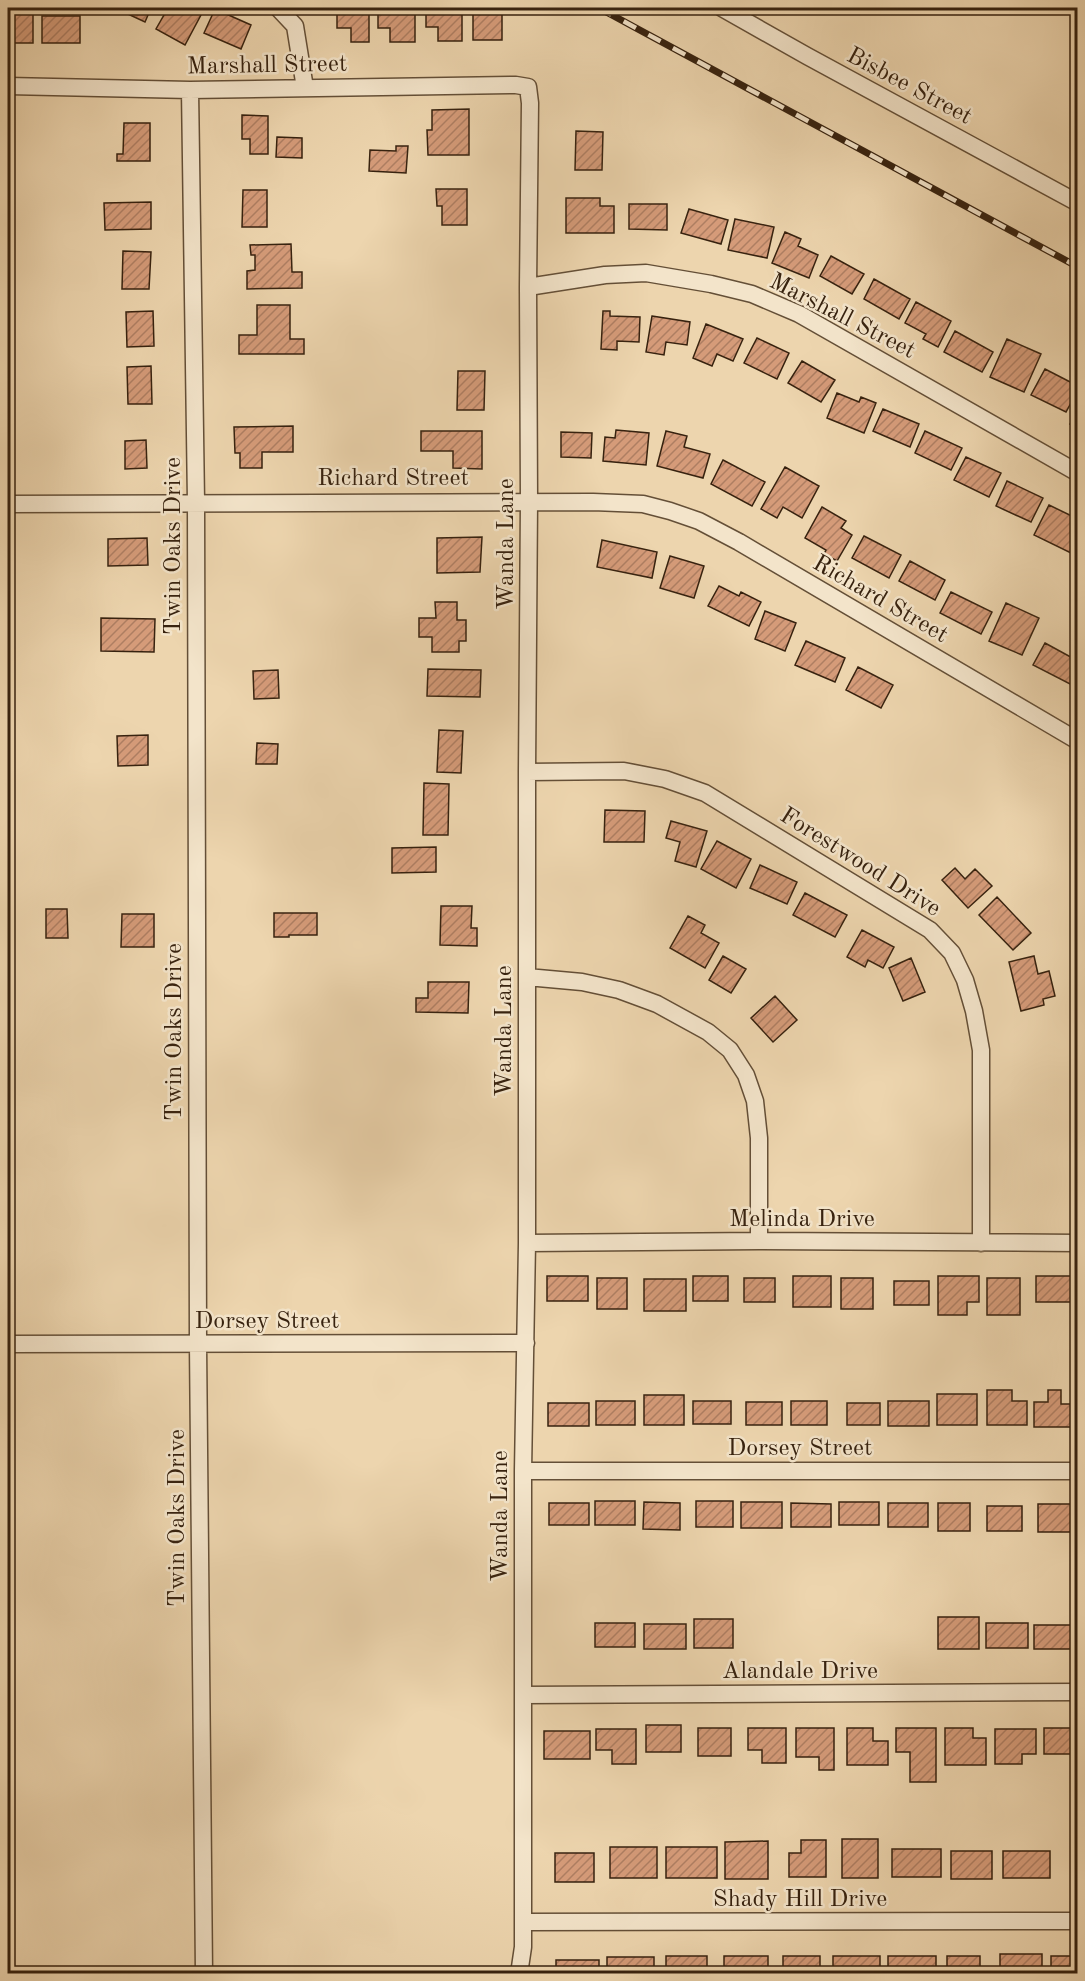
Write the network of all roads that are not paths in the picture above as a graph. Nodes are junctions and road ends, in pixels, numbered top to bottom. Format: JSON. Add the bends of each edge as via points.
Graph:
{"nodes":[{"id":1,"x":278,"y":8,"type":"edge"},
{"id":2,"x":722,"y":8,"type":"edge"},
{"id":3,"x":8,"y":86,"type":"edge"},
{"id":4,"x":528,"y":87,"type":"joint"},
{"id":5,"x":304,"y":88,"type":"junction"},
{"id":6,"x":190,"y":90,"type":"junction"},
{"id":7,"x":1077,"y":202,"type":"edge"},
{"id":8,"x":528,"y":287,"type":"junction"},
{"id":9,"x":1077,"y":473,"type":"edge"},
{"id":10,"x":529,"y":501,"type":"junction"},
{"id":11,"x":196,"y":502,"type":"junction"},
{"id":12,"x":8,"y":504,"type":"edge"},
{"id":13,"x":1077,"y":741,"type":"edge"},
{"id":14,"x":527,"y":772,"type":"junction"},
{"id":15,"x":526,"y":977,"type":"junction"},
{"id":16,"x":759,"y":1241,"type":"junction"},
{"id":17,"x":981,"y":1242,"type":"junction"},
{"id":18,"x":1077,"y":1242,"type":"edge"},
{"id":19,"x":527,"y":1243,"type":"junction"},
{"id":20,"x":526,"y":1343,"type":"junction"},
{"id":21,"x":8,"y":1344,"type":"edge"},
{"id":22,"x":198,"y":1344,"type":"junction"},
{"id":23,"x":523,"y":1471,"type":"junction"},
{"id":24,"x":1077,"y":1471,"type":"edge"},
{"id":25,"x":1077,"y":1692,"type":"edge"},
{"id":26,"x":523,"y":1695,"type":"junction"},
{"id":27,"x":1077,"y":1921,"type":"edge"},
{"id":28,"x":523,"y":1922,"type":"junction"},
{"id":29,"x":204,"y":1974,"type":"edge"},
{"id":30,"x":519,"y":1974,"type":"edge"}],
"edges":[{"from":1,"to":5,"type":"street","via":[[295,26]]},
{"from":2,"to":7,"type":"street","name":"Bisbee Street"},
{"from":3,"to":6,"type":"street","name":"Marshall Street"},
{"from":4,"to":5,"type":"street","name":"Marshall Street"},
{"from":4,"to":8,"type":"street","name":"Wanda Lane"},
{"from":5,"to":6,"type":"street","name":"Marshall Street"},
{"from":6,"to":11,"type":"street","name":"Twin Oaks Drive"},
{"from":8,"to":9,"type":"street","name":"Marshall Street","via":[[646,273],[752,294],[799,314]]},
{"from":8,"to":10,"type":"street","name":"Wanda Lane"},
{"from":10,"to":11,"type":"street","name":"Richard Street"},
{"from":10,"to":13,"type":"street","name":"Richard Street","via":[[643,504],[699,521]]},
{"from":10,"to":14,"type":"street","name":"Wanda Lane"},
{"from":11,"to":12,"type":"street","name":"Richard Street"},
{"from":11,"to":22,"type":"street","name":"Twin Oaks Drive"},
{"from":14,"to":15,"type":"street","name":"Wanda Lane"},
{"from":14,"to":17,"type":"street","name":"Forestwood Drive","via":[[624,771],[665,779],[705,793],[930,930],[952,953],[965,980],[981,1050]]},
{"from":15,"to":16,"type":"street","via":[[619,990],[657,1004],[708,1032],[730,1050],[746,1075],[755,1101]]},
{"from":15,"to":19,"type":"street","name":"Wanda Lane"},
{"from":16,"to":17,"type":"street","name":"Melinda Drive"},
{"from":16,"to":19,"type":"street","name":"Melinda Drive"},
{"from":17,"to":18,"type":"street","name":"Melinda Drive"},
{"from":19,"to":20,"type":"street","name":"Wanda Lane"},
{"from":20,"to":22,"type":"street","name":"Dorsey Street"},
{"from":20,"to":23,"type":"street","name":"Wanda Lane"},
{"from":21,"to":22,"type":"street","name":"Dorsey Street"},
{"from":22,"to":29,"type":"street","name":"Twin Oaks Drive"},
{"from":23,"to":24,"type":"street","name":"Dorsey Street"},
{"from":23,"to":26,"type":"street","name":"Wanda Lane"},
{"from":25,"to":26,"type":"street","name":"Alandale Drive"},
{"from":26,"to":28,"type":"street","name":"Wanda Lane"},
{"from":27,"to":28,"type":"street","name":"Shady Hill Drive"},
{"from":28,"to":30,"type":"street","name":"Wanda Lane"}]}
